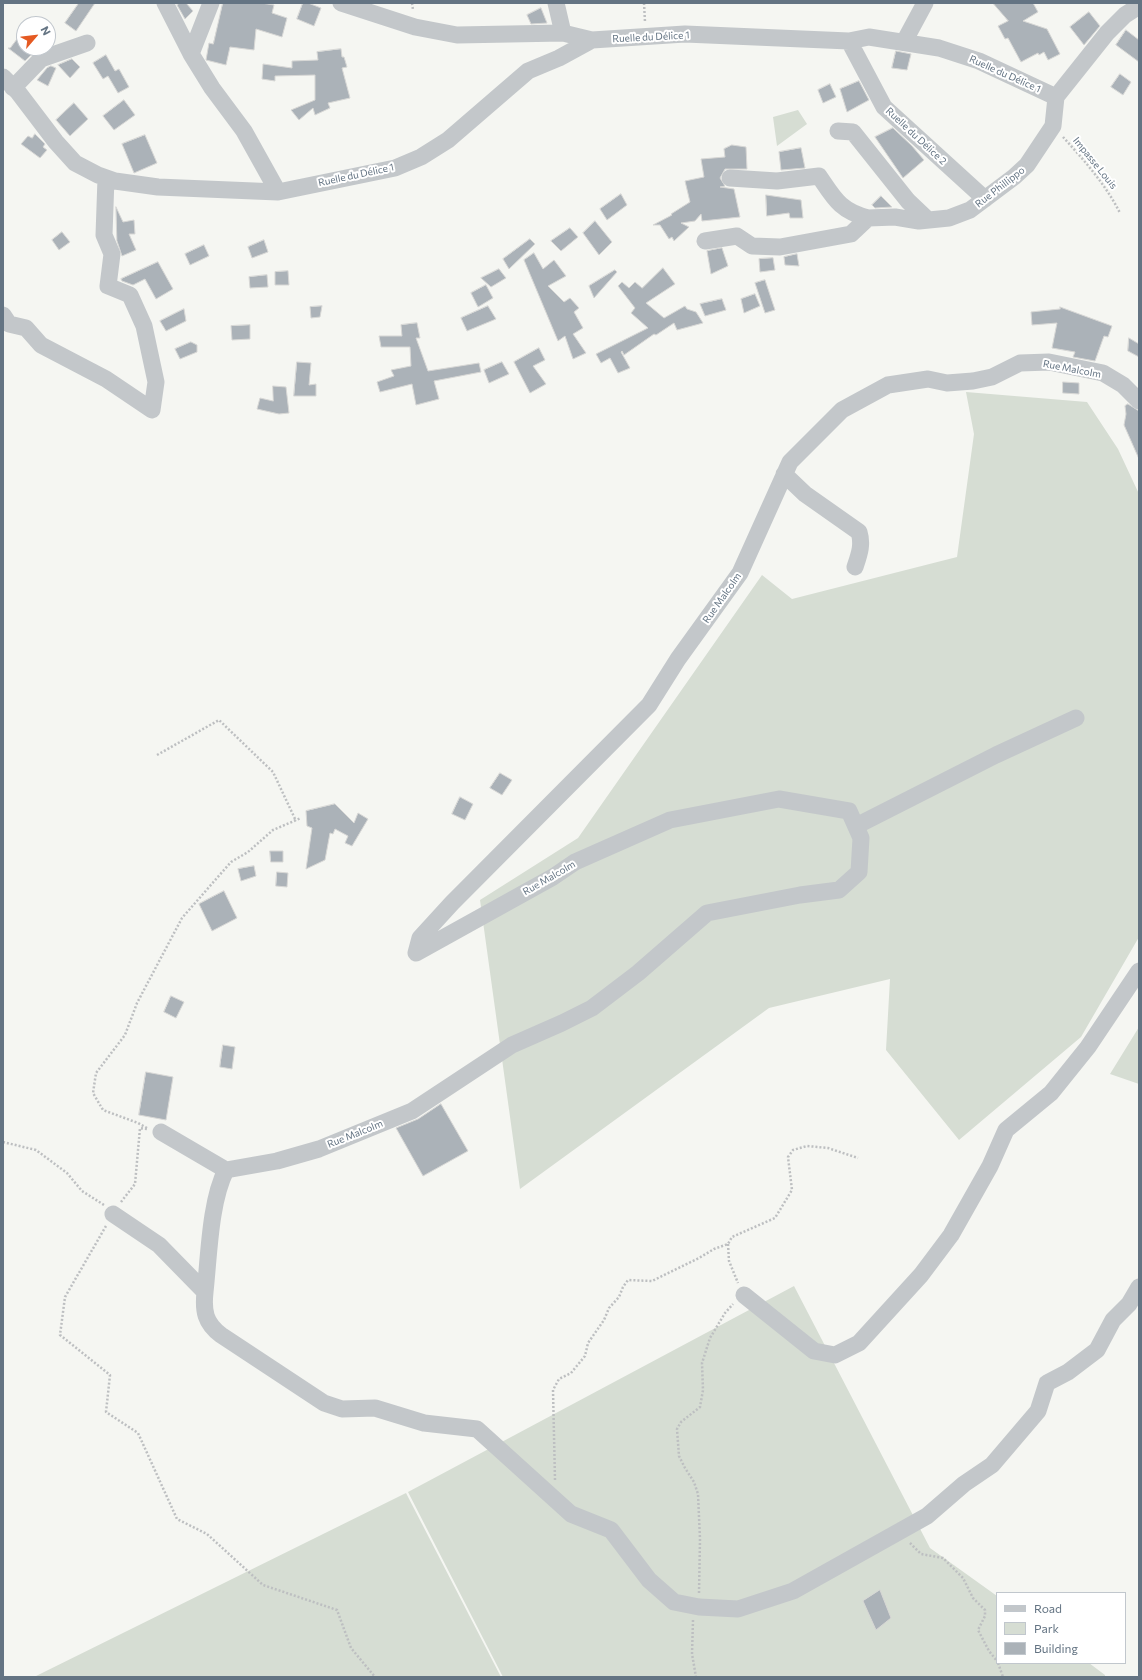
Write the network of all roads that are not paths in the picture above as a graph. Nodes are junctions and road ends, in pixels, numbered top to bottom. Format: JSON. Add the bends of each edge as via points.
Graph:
{"nodes":[{"id":1,"x":165,"y":3,"type":"edge"},
{"id":2,"x":211,"y":3,"type":"edge"},
{"id":3,"x":341,"y":3,"type":"edge"},
{"id":4,"x":556,"y":3,"type":"edge"},
{"id":5,"x":925,"y":3,"type":"edge"},
{"id":6,"x":1139,"y":6,"type":"edge"},
{"id":7,"x":563,"y":33,"type":"junction"},
{"id":8,"x":592,"y":40,"type":"junction"},
{"id":9,"x":849,"y":41,"type":"junction"},
{"id":10,"x":904,"y":42,"type":"junction"},
{"id":11,"x":87,"y":43,"type":"dead end"},
{"id":12,"x":191,"y":54,"type":"junction"},
{"id":13,"x":8,"y":83,"type":"edge"},
{"id":14,"x":1056,"y":97,"type":"junction"},
{"id":15,"x":838,"y":131,"type":"dead end"},
{"id":16,"x":106,"y":178,"type":"junction"},
{"id":17,"x":730,"y":178,"type":"dead end"},
{"id":18,"x":278,"y":192,"type":"junction"},
{"id":19,"x":985,"y":199,"type":"junction"},
{"id":20,"x":868,"y":218,"type":"junction"},
{"id":21,"x":928,"y":220,"type":"junction"},
{"id":22,"x":706,"y":241,"type":"dead end"},
{"id":23,"x":3,"y":315,"type":"edge"},
{"id":24,"x":1139,"y":402,"type":"edge"},
{"id":25,"x":784,"y":474,"type":"junction"},
{"id":26,"x":855,"y":567,"type":"dead end"},
{"id":27,"x":1076,"y":718,"type":"dead end"},
{"id":28,"x":856,"y":826,"type":"junction"},
{"id":29,"x":1139,"y":971,"type":"edge"},
{"id":30,"x":161,"y":1132,"type":"dead end"},
{"id":31,"x":226,"y":1170,"type":"junction"},
{"id":32,"x":113,"y":1214,"type":"road end"},
{"id":33,"x":1139,"y":1287,"type":"edge"},
{"id":34,"x":205,"y":1292,"type":"junction"},
{"id":35,"x":744,"y":1295,"type":"road end"}],
"edges":[{"from":1,"to":12,"type":"street"},
{"from":2,"to":12,"type":"street"},
{"from":3,"to":7,"type":"street","via":[[416,27],[456,35]]},
{"from":4,"to":7,"type":"street"},
{"from":5,"to":10,"type":"street"},
{"from":6,"to":14,"type":"street","via":[[1125,15],[1107,33]]},
{"from":7,"to":8,"type":"street"},
{"from":8,"to":9,"type":"street","name":"Ruelle du Délice 1","via":[[685,34]]},
{"from":8,"to":18,"type":"street","name":"Ruelle du Délice 1","via":[[560,58],[528,71],[448,140],[420,157],[395,168]]},
{"from":9,"to":10,"type":"street","name":"Ruelle du Délice 1","via":[[869,37]]},
{"from":9,"to":19,"type":"street","name":"Ruelle du Délice 2","via":[[884,107]]},
{"from":10,"to":14,"type":"street","name":"Ruelle du Délice 1","via":[[939,48],[979,61]]},
{"from":11,"to":13,"type":"street","via":[[41,59]]},
{"from":12,"to":18,"type":"street","via":[[244,131]]},
{"from":13,"to":16,"type":"street","name":"Ruelle du Délice 1","via":[[75,163]]},
{"from":14,"to":19,"type":"street","name":"Rue Phillippo","via":[[1053,126],[1027,166]]},
{"from":15,"to":21,"type":"street","via":[[852,132],[908,201]]},
{"from":16,"to":18,"type":"street","name":"Ruelle du Délice 1","via":[[158,187]]},
{"from":16,"to":23,"type":"street","via":[[104,235],[112,254],[108,286],[130,295],[144,326],[156,382],[152,410],[106,379],[41,345],[26,328],[9,324]]},
{"from":17,"to":20,"type":"street","via":[[776,181],[819,176],[837,202],[855,215]]},
{"from":19,"to":21,"type":"street","name":"Rue Phillippo","via":[[970,210],[949,218]]},
{"from":20,"to":21,"type":"street","name":"Rue Phillippo"},
{"from":20,"to":22,"type":"street","via":[[851,234],[780,247],[752,246],[737,236]]},
{"from":24,"to":25,"type":"street","name":"Rue Malcolm","via":[[1123,385],[1103,373],[1049,362],[1020,363],[992,377],[973,382],[947,383],[928,379],[888,385],[842,410],[790,462]]},
{"from":25,"to":26,"type":"street","via":[[805,494],[859,532],[862,539],[861,548]]},
{"from":25,"to":28,"type":"street","name":"Rue Malcolm","via":[[740,573],[678,659],[649,705],[452,903],[420,938],[416,953],[553,877],[575,862],[670,820],[779,799],[849,811]]},
{"from":27,"to":28,"type":"street","via":[[996,755]]},
{"from":28,"to":31,"type":"street","name":"Rue Malcolm","via":[[861,838],[859,872],[839,890],[786,897],[707,913],[638,973],[592,1008],[512,1045],[412,1111],[319,1149],[277,1162]]},
{"from":29,"to":35,"type":"street","via":[[1088,1047],[1050,1093],[1006,1130],[990,1166],[951,1235],[921,1275],[859,1343],[835,1355],[814,1351]]},
{"from":30,"to":31,"type":"street"},
{"from":31,"to":34,"type":"street","via":[[216,1200]]},
{"from":32,"to":34,"type":"street","via":[[159,1245]]},
{"from":33,"to":34,"type":"street","via":[[1129,1304],[1113,1320],[1097,1350],[1068,1372],[1047,1383],[1038,1411],[992,1465],[964,1484],[927,1516],[793,1591],[738,1609],[674,1602],[649,1580],[611,1530],[571,1514],[477,1429],[424,1423],[375,1408],[342,1409],[324,1403],[214,1330],[204,1309]]}]}
